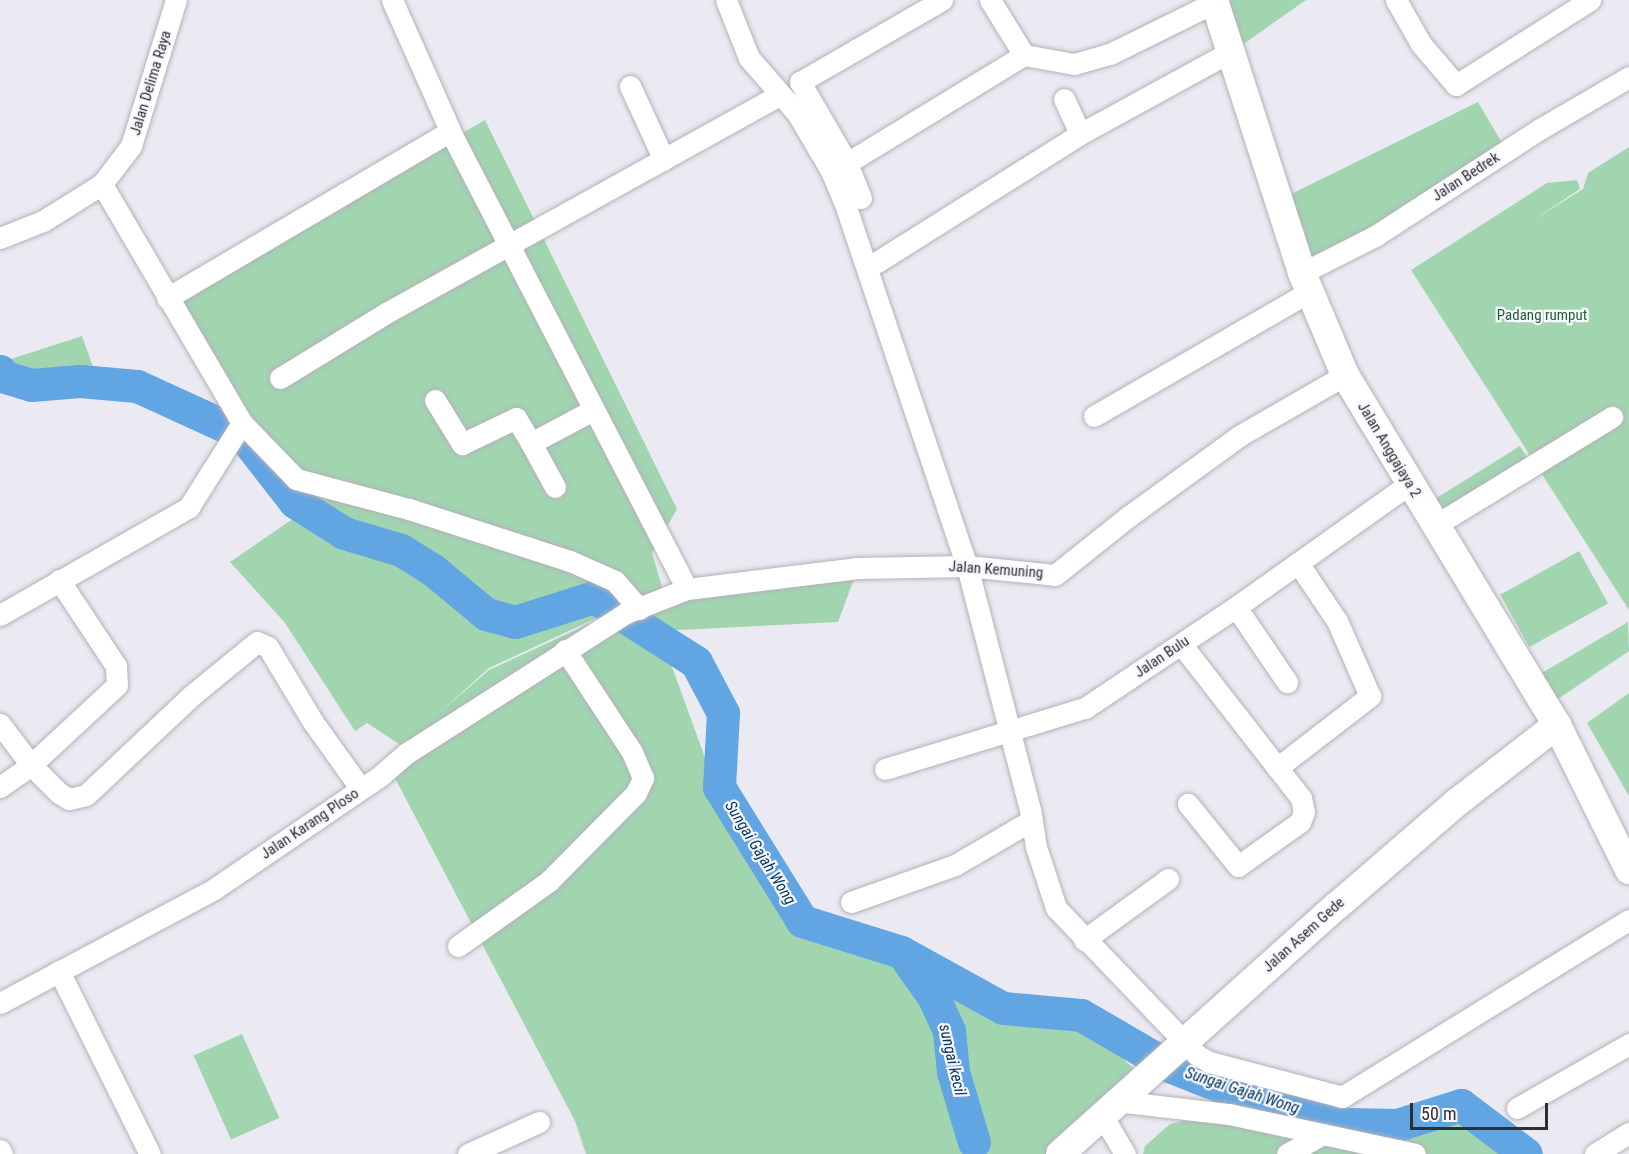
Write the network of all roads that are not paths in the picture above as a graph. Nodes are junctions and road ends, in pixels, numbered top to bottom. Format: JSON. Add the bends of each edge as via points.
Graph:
{"nodes":[{"id":1,"x":176,"y":0,"type":"edge"},
{"id":2,"x":726,"y":0,"type":"edge"},
{"id":3,"x":942,"y":0,"type":"edge"},
{"id":4,"x":990,"y":0,"type":"edge"},
{"id":5,"x":1396,"y":0,"type":"edge"},
{"id":6,"x":1590,"y":0,"type":"edge"},
{"id":7,"x":393,"y":1,"type":"edge"},
{"id":8,"x":1214,"y":1,"type":"edge"},
{"id":9,"x":1230,"y":52,"type":"junction"},
{"id":10,"x":1024,"y":55,"type":"junction"},
{"id":11,"x":1629,"y":77,"type":"edge"},
{"id":12,"x":630,"y":86,"type":"dead end"},
{"id":13,"x":779,"y":95,"type":"junction"},
{"id":14,"x":1064,"y":99,"type":"dead end"},
{"id":15,"x":1080,"y":134,"type":"junction"},
{"id":16,"x":444,"y":135,"type":"dead end"},
{"id":17,"x":664,"y":159,"type":"junction"},
{"id":18,"x":847,"y":163,"type":"junction"},
{"id":19,"x":102,"y":184,"type":"junction"},
{"id":20,"x":861,"y":198,"type":"dead end"},
{"id":21,"x":0,"y":238,"type":"edge"},
{"id":22,"x":512,"y":245,"type":"junction"},
{"id":23,"x":877,"y":262,"type":"dead end"},
{"id":24,"x":1305,"y":283,"type":"junction"},
{"id":25,"x":167,"y":298,"type":"junction"},
{"id":26,"x":1344,"y":375,"type":"junction"},
{"id":27,"x":280,"y":378,"type":"dead end"},
{"id":28,"x":435,"y":400,"type":"dead end"},
{"id":29,"x":593,"y":410,"type":"junction"},
{"id":30,"x":1094,"y":416,"type":"dead end"},
{"id":31,"x":1612,"y":417,"type":"dead end"},
{"id":32,"x":236,"y":432,"type":"junction"},
{"id":33,"x":531,"y":443,"type":"junction"},
{"id":34,"x":1409,"y":484,"type":"junction"},
{"id":35,"x":555,"y":487,"type":"dead end"},
{"id":36,"x":1434,"y":526,"type":"junction"},
{"id":37,"x":1298,"y":563,"type":"junction"},
{"id":38,"x":967,"y":566,"type":"junction"},
{"id":39,"x":59,"y":580,"type":"junction"},
{"id":40,"x":687,"y":589,"type":"junction"},
{"id":41,"x":1236,"y":607,"type":"junction"},
{"id":42,"x":632,"y":611,"type":"junction"},
{"id":43,"x":0,"y":615,"type":"edge"},
{"id":44,"x":606,"y":624,"type":"joint"},
{"id":45,"x":1181,"y":644,"type":"junction"},
{"id":46,"x":565,"y":650,"type":"junction"},
{"id":47,"x":1287,"y":682,"type":"dead end"},
{"id":48,"x":0,"y":724,"type":"edge"},
{"id":49,"x":1557,"y":725,"type":"junction"},
{"id":50,"x":1009,"y":734,"type":"junction"},
{"id":51,"x":31,"y":765,"type":"junction"},
{"id":52,"x":1277,"y":768,"type":"junction"},
{"id":53,"x":885,"y":769,"type":"dead end"},
{"id":54,"x":0,"y":787,"type":"edge"},
{"id":55,"x":361,"y":789,"type":"junction"},
{"id":56,"x":1188,"y":804,"type":"dead end"},
{"id":57,"x":1032,"y":820,"type":"junction"},
{"id":58,"x":1629,"y":870,"type":"edge"},
{"id":59,"x":1168,"y":879,"type":"dead end"},
{"id":60,"x":851,"y":903,"type":"dead end"},
{"id":61,"x":1629,"y":920,"type":"edge"},
{"id":62,"x":1084,"y":940,"type":"junction"},
{"id":63,"x":458,"y":946,"type":"dead end"},
{"id":64,"x":59,"y":971,"type":"junction"},
{"id":65,"x":0,"y":1003,"type":"edge"},
{"id":66,"x":1629,"y":1044,"type":"edge"},
{"id":67,"x":1176,"y":1047,"type":"junction"},
{"id":68,"x":1115,"y":1102,"type":"junction"},
{"id":69,"x":1517,"y":1108,"type":"dead end"},
{"id":70,"x":539,"y":1122,"type":"dead end"},
{"id":71,"x":1629,"y":1133,"type":"edge"},
{"id":72,"x":1323,"y":1134,"type":"junction"},
{"id":73,"x":1370,"y":1150,"type":"edge"},
{"id":74,"x":150,"y":1154,"type":"edge"},
{"id":75,"x":468,"y":1154,"type":"edge"},
{"id":76,"x":1060,"y":1154,"type":"edge"},
{"id":77,"x":1125,"y":1154,"type":"edge"},
{"id":78,"x":1287,"y":1154,"type":"edge"},
{"id":79,"x":1415,"y":1154,"type":"edge"},
{"id":80,"x":1595,"y":1154,"type":"edge"}],
"edges":[{"from":1,"to":19,"type":"street","name":"Jalan Delima Raya","via":[[131,146]]},
{"from":2,"to":13,"type":"street","via":[[749,57]]},
{"from":3,"to":18,"type":"street","via":[[800,82]]},
{"from":4,"to":10,"type":"street"},
{"from":5,"to":6,"type":"street","via":[[1421,44],[1456,85]]},
{"from":7,"to":22,"type":"street","via":[[453,136]]},
{"from":8,"to":9,"type":"street","name":"Jalan Anggajaya 2"},
{"from":8,"to":10,"type":"street","via":[[1092,60],[1059,63]]},
{"from":9,"to":15,"type":"street"},
{"from":9,"to":24,"type":"street","name":"Jalan Anggajaya 2"},
{"from":10,"to":18,"type":"street"},
{"from":11,"to":24,"type":"street","name":"Jalan Bedrek","via":[[1540,129]]},
{"from":12,"to":17,"type":"street"},
{"from":13,"to":17,"type":"street"},
{"from":13,"to":38,"type":"street","via":[[797,113],[839,189]]},
{"from":14,"to":15,"type":"street"},
{"from":15,"to":23,"type":"street"},
{"from":16,"to":25,"type":"street"},
{"from":17,"to":22,"type":"street"},
{"from":18,"to":20,"type":"street"},
{"from":19,"to":21,"type":"street","name":"Jalan Delima Raya","via":[[42,221]]},
{"from":19,"to":25,"type":"street"},
{"from":22,"to":27,"type":"street","via":[[386,313]]},
{"from":22,"to":29,"type":"street"},
{"from":24,"to":26,"type":"street","name":"Jalan Anggajaya 2"},
{"from":24,"to":30,"type":"street","name":"Jalan Bedrek"},
{"from":25,"to":32,"type":"street"},
{"from":26,"to":34,"type":"street","name":"Jalan Anggajaya 2"},
{"from":26,"to":38,"type":"street","name":"Jalan Kemuning","via":[[1239,436],[1055,575]]},
{"from":28,"to":33,"type":"street","via":[[459,443],[514,418]]},
{"from":29,"to":33,"type":"street"},
{"from":29,"to":40,"type":"street"},
{"from":31,"to":36,"type":"street"},
{"from":32,"to":39,"type":"street","via":[[189,507]]},
{"from":32,"to":42,"type":"street","via":[[296,479],[409,509],[570,561],[615,581]]},
{"from":33,"to":35,"type":"street"},
{"from":34,"to":36,"type":"street","name":"Jalan Anggajaya 2"},
{"from":34,"to":37,"type":"street","name":"Jalan Bulu"},
{"from":36,"to":49,"type":"street","name":"Jalan Anggajaya 2"},
{"from":37,"to":41,"type":"street","name":"Jalan Bulu"},
{"from":37,"to":52,"type":"street","via":[[1337,621],[1370,696]]},
{"from":38,"to":40,"type":"street","name":"Jalan Kemuning","via":[[858,568]]},
{"from":38,"to":50,"type":"street"},
{"from":39,"to":43,"type":"street"},
{"from":39,"to":51,"type":"street","via":[[119,676],[109,695]]},
{"from":40,"to":42,"type":"street","name":"Jalan Kemuning"},
{"from":41,"to":45,"type":"street","name":"Jalan Bulu"},
{"from":41,"to":47,"type":"street"},
{"from":42,"to":44,"type":"street","name":"Jalan Kemuning"},
{"from":44,"to":46,"type":"street","name":"Jalan Karang Ploso"},
{"from":45,"to":50,"type":"street","name":"Jalan Bulu","via":[[1085,708]]},
{"from":45,"to":52,"type":"street"},
{"from":46,"to":55,"type":"street","name":"Jalan Karang Ploso","via":[[408,753]]},
{"from":46,"to":63,"type":"street","via":[[632,752],[644,778],[636,794],[549,881]]},
{"from":48,"to":51,"type":"street"},
{"from":49,"to":58,"type":"street","name":"Jalan Anggajaya 2"},
{"from":49,"to":67,"type":"street","name":"Jalan Asem Gede","via":[[1456,803]]},
{"from":50,"to":53,"type":"street","name":"Jalan Bulu"},
{"from":50,"to":57,"type":"street"},
{"from":51,"to":54,"type":"street"},
{"from":51,"to":55,"type":"street","via":[[69,799],[86,795],[191,696],[257,642],[268,647],[312,722]]},
{"from":52,"to":56,"type":"street","via":[[1301,798],[1304,816],[1238,866]]},
{"from":55,"to":64,"type":"street","name":"Jalan Karang Ploso","via":[[214,889]]},
{"from":57,"to":60,"type":"street","via":[[955,865]]},
{"from":57,"to":62,"type":"street","via":[[1036,848],[1056,908]]},
{"from":59,"to":62,"type":"street"},
{"from":61,"to":67,"type":"street","via":[[1342,1097],[1209,1062]]},
{"from":62,"to":67,"type":"street"},
{"from":64,"to":65,"type":"street","name":"Jalan Karang Ploso"},
{"from":64,"to":74,"type":"street"},
{"from":66,"to":69,"type":"street"},
{"from":67,"to":68,"type":"street","name":"Jalan Asem Gede"},
{"from":68,"to":72,"type":"street","via":[[1229,1114]]},
{"from":68,"to":76,"type":"street","name":"Jalan Asem Gede"},
{"from":68,"to":77,"type":"street"},
{"from":70,"to":75,"type":"street"},
{"from":71,"to":80,"type":"street"},
{"from":72,"to":73,"type":"street"},
{"from":72,"to":78,"type":"street"},
{"from":73,"to":79,"type":"street"}]}
